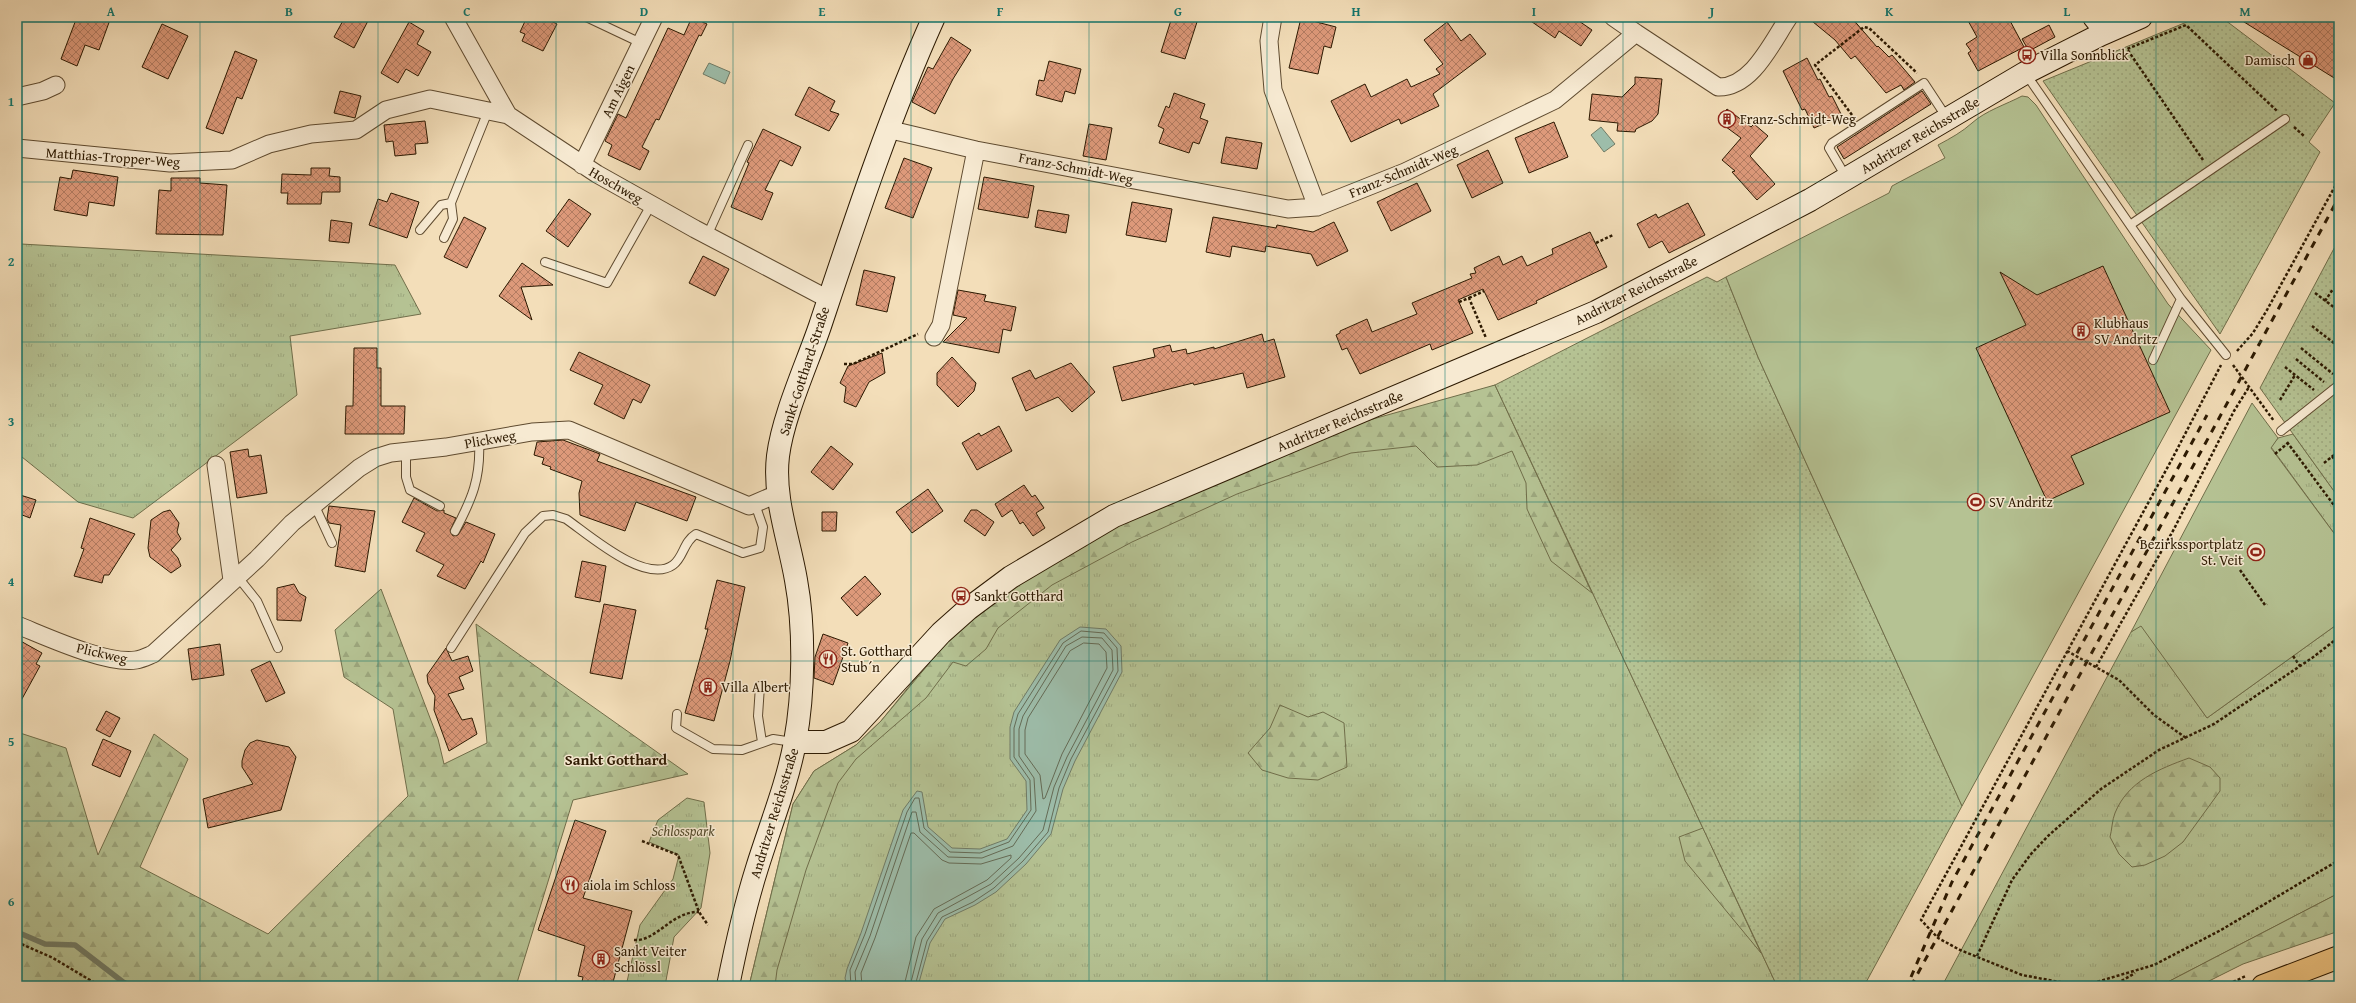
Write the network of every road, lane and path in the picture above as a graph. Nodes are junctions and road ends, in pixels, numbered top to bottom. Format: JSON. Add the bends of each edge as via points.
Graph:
{"nodes":[{"id":1,"x":453,"y":17,"type":"edge"},
{"id":2,"x":586,"y":17,"type":"edge"},
{"id":3,"x":654,"y":17,"type":"edge"},
{"id":4,"x":934,"y":17,"type":"edge"},
{"id":5,"x":1272,"y":17,"type":"edge"},
{"id":6,"x":1613,"y":17,"type":"edge"},
{"id":7,"x":1789,"y":17,"type":"edge"},
{"id":8,"x":2141,"y":17,"type":"edge"},
{"id":9,"x":2100,"y":25,"type":"edge"},
{"id":10,"x":1636,"y":33,"type":"junction"},
{"id":11,"x":641,"y":43,"type":"junction"},
{"id":12,"x":2026,"y":73,"type":"junction"},
{"id":13,"x":1924,"y":82,"type":"junction"},
{"id":14,"x":56,"y":85,"type":"dead end"},
{"id":15,"x":17,"y":97,"type":"edge"},
{"id":16,"x":488,"y":111,"type":"junction"},
{"id":17,"x":508,"y":116,"type":"junction"},
{"id":18,"x":1947,"y":118,"type":"junction"},
{"id":19,"x":2285,"y":119,"type":"junction"},
{"id":20,"x":1859,"y":125,"type":"junction"},
{"id":21,"x":887,"y":129,"type":"junction"},
{"id":22,"x":2304,"y":136,"type":"dead end"},
{"id":23,"x":748,"y":145,"type":"dead end"},
{"id":24,"x":17,"y":148,"type":"edge"},
{"id":25,"x":976,"y":150,"type":"junction"},
{"id":26,"x":582,"y":165,"type":"junction"},
{"id":27,"x":2210,"y":170,"type":"junction"},
{"id":28,"x":1847,"y":178,"type":"junction"},
{"id":29,"x":2339,"y":179,"type":"edge"},
{"id":30,"x":451,"y":203,"type":"junction"},
{"id":31,"x":651,"y":205,"type":"junction"},
{"id":32,"x":1318,"y":207,"type":"junction"},
{"id":33,"x":2130,"y":225,"type":"junction"},
{"id":34,"x":420,"y":230,"type":"dead end"},
{"id":35,"x":1613,"y":235,"type":"dead end"},
{"id":36,"x":707,"y":236,"type":"junction"},
{"id":37,"x":444,"y":238,"type":"dead end"},
{"id":38,"x":1596,"y":243,"type":"dead end"},
{"id":39,"x":545,"y":262,"type":"dead end"},
{"id":40,"x":2333,"y":289,"type":"dead end"},
{"id":41,"x":1484,"y":292,"type":"dead end"},
{"id":42,"x":2315,"y":293,"type":"dead end"},
{"id":43,"x":1469,"y":298,"type":"junction"},
{"id":44,"x":828,"y":299,"type":"junction"},
{"id":45,"x":2181,"y":299,"type":"junction"},
{"id":46,"x":2325,"y":301,"type":"junction"},
{"id":47,"x":1459,"y":302,"type":"dead end"},
{"id":48,"x":2339,"y":311,"type":"edge"},
{"id":49,"x":2312,"y":326,"type":"dead end"},
{"id":50,"x":934,"y":337,"type":"joint"},
{"id":51,"x":2339,"y":347,"type":"edge"},
{"id":52,"x":2301,"y":348,"type":"dead end"},
{"id":53,"x":2226,"y":355,"type":"junction"},
{"id":54,"x":1494,"y":357,"type":"junction"},
{"id":55,"x":2296,"y":359,"type":"dead end"},
{"id":56,"x":2153,"y":360,"type":"dead end"},
{"id":57,"x":844,"y":364,"type":"dead end"},
{"id":58,"x":2285,"y":368,"type":"dead end"},
{"id":59,"x":2295,"y":375,"type":"junction"},
{"id":60,"x":2339,"y":378,"type":"edge"},
{"id":61,"x":2250,"y":386,"type":"junction"},
{"id":62,"x":2336,"y":387,"type":"edge"},
{"id":63,"x":2324,"y":397,"type":"junction"},
{"id":64,"x":2280,"y":400,"type":"dead end"},
{"id":65,"x":2281,"y":431,"type":"junction"},
{"id":66,"x":479,"y":441,"type":"junction"},
{"id":67,"x":2288,"y":443,"type":"junction"},
{"id":68,"x":2339,"y":451,"type":"edge"},
{"id":69,"x":406,"y":452,"type":"junction"},
{"id":70,"x":2275,"y":454,"type":"dead end"},
{"id":71,"x":2332,"y":456,"type":"junction"},
{"id":72,"x":2324,"y":463,"type":"dead end"},
{"id":73,"x":216,"y":465,"type":"dead end"},
{"id":74,"x":2339,"y":466,"type":"edge"},
{"id":75,"x":778,"y":494,"type":"junction"},
{"id":76,"x":314,"y":504,"type":"junction"},
{"id":77,"x":755,"y":504,"type":"junction"},
{"id":78,"x":440,"y":506,"type":"dead end"},
{"id":79,"x":2339,"y":512,"type":"edge"},
{"id":80,"x":455,"y":531,"type":"dead end"},
{"id":81,"x":332,"y":543,"type":"dead end"},
{"id":82,"x":2240,"y":570,"type":"dead end"},
{"id":83,"x":234,"y":578,"type":"junction"},
{"id":84,"x":2267,"y":604,"type":"dead end"},
{"id":85,"x":17,"y":624,"type":"edge"},
{"id":86,"x":2339,"y":637,"type":"edge"},
{"id":87,"x":278,"y":648,"type":"dead end"},
{"id":88,"x":451,"y":648,"type":"dead end"},
{"id":89,"x":2066,"y":650,"type":"junction"},
{"id":90,"x":2293,"y":656,"type":"dead end"},
{"id":91,"x":2300,"y":666,"type":"junction"},
{"id":92,"x":2096,"y":667,"type":"junction"},
{"id":93,"x":760,"y":686,"type":"dead end"},
{"id":94,"x":676,"y":714,"type":"dead end"},
{"id":95,"x":2186,"y":738,"type":"junction"},
{"id":96,"x":762,"y":742,"type":"junction"},
{"id":97,"x":795,"y":742,"type":"junction"},
{"id":98,"x":642,"y":841,"type":"dead end"},
{"id":99,"x":2339,"y":860,"type":"edge"},
{"id":100,"x":699,"y":912,"type":"junction"},
{"id":101,"x":708,"y":925,"type":"dead end"},
{"id":102,"x":634,"y":940,"type":"dead end"},
{"id":103,"x":17,"y":942,"type":"edge"},
{"id":104,"x":1977,"y":956,"type":"junction"},
{"id":105,"x":2339,"y":957,"type":"edge"},
{"id":106,"x":2139,"y":971,"type":"junction"},
{"id":107,"x":100,"y":986,"type":"edge"},
{"id":108,"x":728,"y":986,"type":"edge"},
{"id":109,"x":2082,"y":986,"type":"edge"},
{"id":110,"x":2112,"y":986,"type":"edge"},
{"id":111,"x":2262,"y":986,"type":"edge"}],
"edges":[{"from":1,"to":17,"type":"street","name":"Hoschweg"},
{"from":2,"to":11,"type":"lane"},
{"from":3,"to":11,"type":"street","name":"Am Aigen"},
{"from":4,"to":21,"type":"street","name":"Sankt-Gotthard-Straße"},
{"from":5,"to":32,"type":"street","via":[[1270,41],[1273,90]]},
{"from":6,"to":10,"type":"street"},
{"from":7,"to":10,"type":"street","via":[[1751,73],[1740,83],[1727,88],[1718,87]]},
{"from":8,"to":9,"type":"street","name":"Andritzer Reichsstraße"},
{"from":9,"to":12,"type":"street","name":"Andritzer Reichsstraße"},
{"from":10,"to":32,"type":"street","name":"Franz-Schmidt-Weg","via":[[1555,100],[1405,172]]},
{"from":11,"to":26,"type":"street","name":"Am Aigen"},
{"from":12,"to":18,"type":"street","name":"Andritzer Reichsstraße"},
{"from":12,"to":33,"type":"lane"},
{"from":13,"to":18,"type":"lane"},
{"from":13,"to":20,"type":"lane"},
{"from":13,"to":20,"type":"path","via":[[1869,28],[1864,27],[1816,65]]},
{"from":14,"to":15,"type":"street","via":[[43,92]]},
{"from":16,"to":17,"type":"street","name":"Matthias-Tropper-Weg"},
{"from":16,"to":24,"type":"street","name":"Matthias-Tropper-Weg","via":[[430,99],[386,110],[356,130],[311,134],[269,144],[232,160],[170,163]]},
{"from":16,"to":30,"type":"lane"},
{"from":17,"to":26,"type":"street","name":"Hoschweg"},
{"from":18,"to":28,"type":"street","name":"Andritzer Reichsstraße"},
{"from":19,"to":22,"type":"path"},
{"from":19,"to":27,"type":"lane"},
{"from":19,"to":27,"type":"path","via":[[2186,25],[2127,49]]},
{"from":20,"to":28,"type":"lane","via":[[1832,143],[1829,148]]},
{"from":21,"to":25,"type":"street","name":"Franz-Schmidt-Weg"},
{"from":21,"to":44,"type":"street","name":"Sankt-Gotthard-Straße"},
{"from":23,"to":36,"type":"lane"},
{"from":25,"to":32,"type":"street","name":"Franz-Schmidt-Weg","via":[[1288,209]]},
{"from":25,"to":50,"type":"street","via":[[941,325]]},
{"from":26,"to":31,"type":"street","name":"Hoschweg"},
{"from":27,"to":33,"type":"lane"},
{"from":28,"to":54,"type":"street","name":"Andritzer Reichsstraße","via":[[1596,312]]},
{"from":29,"to":53,"type":"path","via":[[2260,321],[2236,351]]},
{"from":30,"to":34,"type":"lane","via":[[441,205]]},
{"from":30,"to":37,"type":"lane","via":[[453,219]]},
{"from":31,"to":36,"type":"street","name":"Hoschweg"},
{"from":31,"to":39,"type":"lane","via":[[608,283]]},
{"from":33,"to":45,"type":"lane"},
{"from":35,"to":38,"type":"path"},
{"from":36,"to":44,"type":"street","name":"Hoschweg"},
{"from":40,"to":46,"type":"path"},
{"from":41,"to":43,"type":"path"},
{"from":42,"to":46,"type":"path"},
{"from":43,"to":47,"type":"path"},
{"from":43,"to":54,"type":"path"},
{"from":44,"to":75,"type":"street","name":"Sankt-Gotthard-Straße","via":[[783,432],[778,454]]},
{"from":45,"to":53,"type":"lane"},
{"from":45,"to":56,"type":"lane"},
{"from":46,"to":48,"type":"path"},
{"from":49,"to":51,"type":"path"},
{"from":50,"to":57,"type":"path","via":[[917,334],[853,364]]},
{"from":52,"to":60,"type":"path"},
{"from":53,"to":61,"type":"path"},
{"from":53,"to":89,"type":"path"},
{"from":54,"to":97,"type":"street","name":"Andritzer Reichsstraße","via":[[1114,516],[1011,577],[968,609],[941,633],[851,731],[826,742]]},
{"from":55,"to":62,"type":"path"},
{"from":58,"to":59,"type":"path"},
{"from":59,"to":63,"type":"path"},
{"from":59,"to":64,"type":"path"},
{"from":61,"to":65,"type":"path"},
{"from":61,"to":92,"type":"path","via":[[2234,411],[2174,529]]},
{"from":62,"to":63,"type":"lane"},
{"from":63,"to":65,"type":"lane"},
{"from":65,"to":67,"type":"path"},
{"from":66,"to":69,"type":"street","name":"Plickweg"},
{"from":66,"to":77,"type":"street","name":"Plickweg","via":[[532,432],[569,430],[749,506]]},
{"from":66,"to":80,"type":"lane","via":[[480,463],[477,482]]},
{"from":67,"to":70,"type":"path"},
{"from":67,"to":79,"type":"path"},
{"from":68,"to":71,"type":"path"},
{"from":69,"to":76,"type":"street","name":"Plickweg","via":[[375,458]]},
{"from":69,"to":78,"type":"lane","via":[[406,477],[410,490]]},
{"from":71,"to":72,"type":"path"},
{"from":71,"to":74,"type":"path"},
{"from":73,"to":83,"type":"street"},
{"from":75,"to":77,"type":"street"},
{"from":75,"to":97,"type":"street","name":"Sankt-Gotthard-Straße","via":[[800,608],[800,701]]},
{"from":76,"to":81,"type":"lane"},
{"from":76,"to":83,"type":"street","name":"Plickweg"},
{"from":77,"to":88,"type":"lane","via":[[763,527],[760,548],[743,553],[696,534],[688,539],[674,565],[655,571],[634,564],[566,519],[553,515],[543,516],[525,533]]},
{"from":82,"to":84,"type":"path","via":[[2265,605]]},
{"from":83,"to":85,"type":"street","name":"Plickweg","via":[[153,654],[135,660],[87,652]]},
{"from":83,"to":87,"type":"lane","via":[[257,601]]},
{"from":86,"to":91,"type":"path"},
{"from":89,"to":92,"type":"path"},
{"from":89,"to":104,"type":"path","via":[[1921,920],[1938,938]]},
{"from":90,"to":91,"type":"path"},
{"from":91,"to":95,"type":"path","via":[[2214,724]]},
{"from":92,"to":95,"type":"path","via":[[2119,680],[2154,715]]},
{"from":93,"to":96,"type":"lane","via":[[758,716]]},
{"from":94,"to":96,"type":"lane","via":[[676,728],[713,749],[742,750]]},
{"from":95,"to":104,"type":"path","via":[[2159,750],[2113,781],[2048,836],[2012,880]]},
{"from":96,"to":97,"type":"lane","via":[[773,738]]},
{"from":97,"to":108,"type":"street","name":"Andritzer Reichsstraße","via":[[781,795],[756,870]]},
{"from":98,"to":100,"type":"path","via":[[678,855]]},
{"from":99,"to":106,"type":"path","via":[[2221,930],[2154,966]]},
{"from":100,"to":101,"type":"path"},
{"from":100,"to":102,"type":"path","via":[[678,916],[648,937],[640,941]]},
{"from":103,"to":107,"type":"path","via":[[53,958]]},
{"from":104,"to":109,"type":"path","via":[[2022,974]]},
{"from":105,"to":111,"type":"main road"},
{"from":106,"to":109,"type":"path"},
{"from":106,"to":110,"type":"path"}]}
